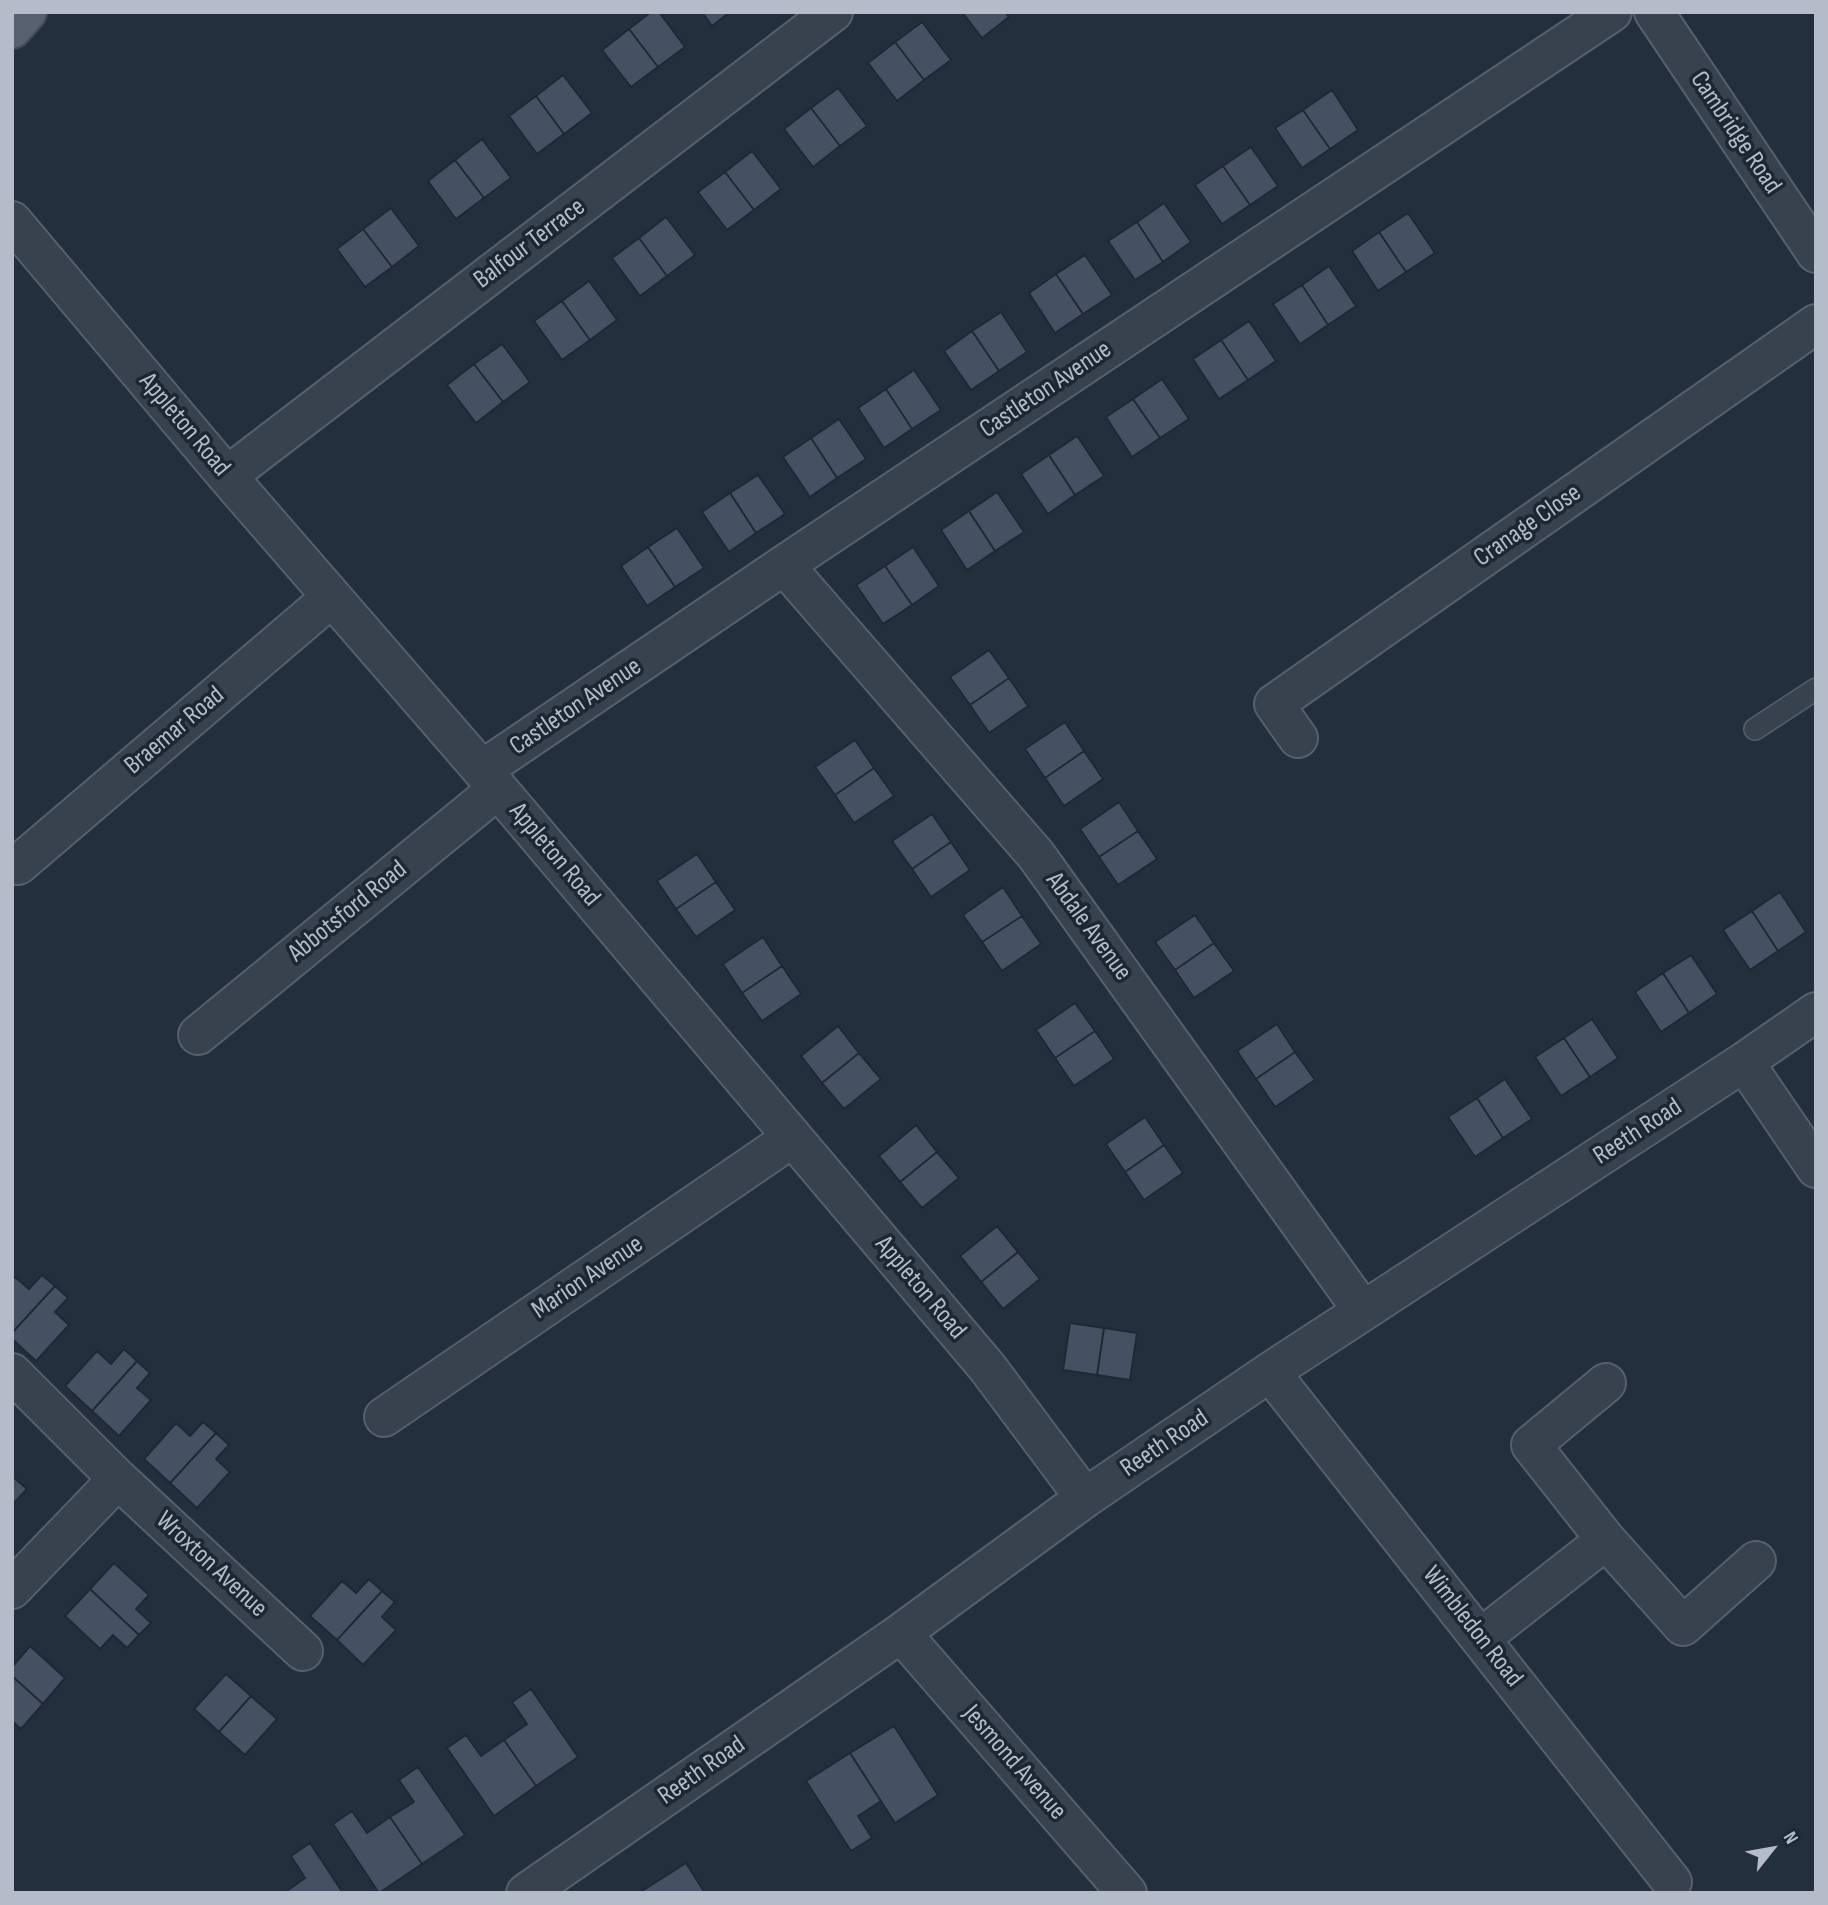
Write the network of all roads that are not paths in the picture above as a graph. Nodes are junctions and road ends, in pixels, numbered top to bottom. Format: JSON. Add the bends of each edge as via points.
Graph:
{"nodes":[{"id":1,"x":27,"y":12,"type":"edge"},
{"id":2,"x":833,"y":12,"type":"edge"},
{"id":3,"x":1612,"y":12,"type":"edge"},
{"id":4,"x":1654,"y":12,"type":"edge"},
{"id":5,"x":12,"y":29,"type":"edge"},
{"id":6,"x":12,"y":221,"type":"edge"},
{"id":7,"x":1816,"y":253,"type":"edge"},
{"id":8,"x":1816,"y":324,"type":"edge"},
{"id":9,"x":227,"y":476,"type":"junction"},
{"id":10,"x":785,"y":565,"type":"junction"},
{"id":11,"x":332,"y":597,"type":"junction"},
{"id":12,"x":1816,"y":689,"type":"edge"},
{"id":13,"x":1755,"y":729,"type":"dead end"},
{"id":14,"x":1298,"y":738,"type":"dead end"},
{"id":15,"x":490,"y":780,"type":"junction"},
{"id":16,"x":18,"y":864,"type":"dead end"},
{"id":17,"x":1816,"y":1012,"type":"edge"},
{"id":18,"x":198,"y":1035,"type":"dead end"},
{"id":19,"x":1744,"y":1062,"type":"junction"},
{"id":20,"x":792,"y":1138,"type":"junction"},
{"id":21,"x":1816,"y":1168,"type":"edge"},
{"id":22,"x":1363,"y":1311,"type":"junction"},
{"id":23,"x":1270,"y":1372,"type":"junction"},
{"id":24,"x":12,"y":1373,"type":"edge"},
{"id":25,"x":1606,"y":1383,"type":"dead end"},
{"id":26,"x":384,"y":1417,"type":"dead end"},
{"id":27,"x":118,"y":1479,"type":"junction"},
{"id":28,"x":1085,"y":1498,"type":"junction"},
{"id":29,"x":1606,"y":1539,"type":"junction"},
{"id":30,"x":1756,"y":1561,"type":"dead end"},
{"id":31,"x":12,"y":1589,"type":"edge"},
{"id":32,"x":901,"y":1633,"type":"junction"},
{"id":33,"x":1481,"y":1638,"type":"junction"},
{"id":34,"x":303,"y":1651,"type":"dead end"},
{"id":35,"x":1672,"y":1882,"type":"dead end"},
{"id":36,"x":526,"y":1893,"type":"edge"},
{"id":37,"x":1127,"y":1893,"type":"edge"}],
"edges":[{"from":1,"to":5,"type":"main road"},
{"from":2,"to":9,"type":"street","name":"Balfour Terrace"},
{"from":3,"to":10,"type":"street","name":"Castleton Avenue"},
{"from":4,"to":7,"type":"street","name":"Cambridge Road"},
{"from":6,"to":9,"type":"street","name":"Appleton Road"},
{"from":8,"to":14,"type":"street","name":"Cranage Close","via":[[1274,704]]},
{"from":9,"to":11,"type":"street","name":"Appleton Road"},
{"from":10,"to":15,"type":"street","name":"Castleton Avenue"},
{"from":10,"to":22,"type":"street","name":"Abdale Avenue","via":[[1036,855]]},
{"from":11,"to":15,"type":"street","name":"Appleton Road"},
{"from":11,"to":16,"type":"street","name":"Braemar Road"},
{"from":12,"to":13,"type":"lane"},
{"from":15,"to":18,"type":"street","name":"Abbotsford Road"},
{"from":15,"to":20,"type":"street","name":"Appleton Road"},
{"from":17,"to":19,"type":"street","name":"Reeth Road"},
{"from":19,"to":21,"type":"street"},
{"from":19,"to":22,"type":"street","name":"Reeth Road"},
{"from":20,"to":26,"type":"street","name":"Marion Avenue"},
{"from":20,"to":28,"type":"street","name":"Appleton Road","via":[[987,1367]]},
{"from":22,"to":23,"type":"street","name":"Reeth Road"},
{"from":23,"to":28,"type":"street","name":"Reeth Road"},
{"from":23,"to":33,"type":"street","name":"Wimbledon Road"},
{"from":24,"to":27,"type":"street","name":"Wroxton Avenue"},
{"from":25,"to":29,"type":"street","via":[[1531,1445]]},
{"from":27,"to":31,"type":"street"},
{"from":27,"to":34,"type":"street","name":"Wroxton Avenue"},
{"from":28,"to":32,"type":"street","name":"Reeth Road"},
{"from":29,"to":30,"type":"street","via":[[1683,1626]]},
{"from":29,"to":33,"type":"street"},
{"from":32,"to":36,"type":"street","name":"Reeth Road"},
{"from":32,"to":37,"type":"street","name":"Jesmond Avenue"},
{"from":33,"to":35,"type":"street","name":"Wimbledon Road"}]}
